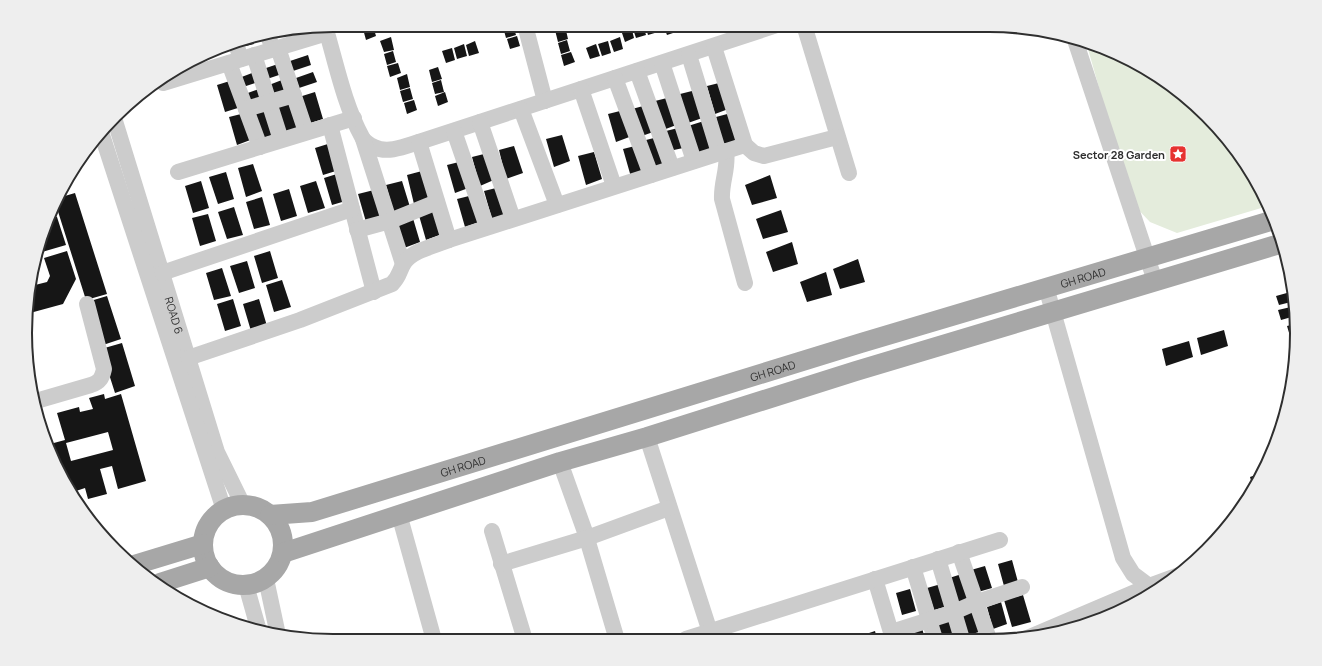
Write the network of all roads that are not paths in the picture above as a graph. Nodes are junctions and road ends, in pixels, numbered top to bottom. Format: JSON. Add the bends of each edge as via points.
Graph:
{"nodes":[{"id":1,"x":327,"y":32,"type":"edge"},
{"id":2,"x":527,"y":32,"type":"edge"},
{"id":3,"x":755,"y":32,"type":"edge"},
{"id":4,"x":806,"y":32,"type":"edge"},
{"id":5,"x":315,"y":33,"type":"edge"},
{"id":6,"x":273,"y":44,"type":"edge"},
{"id":7,"x":1077,"y":45,"type":"edge"},
{"id":8,"x":714,"y":46,"type":"junction"},
{"id":9,"x":237,"y":48,"type":"edge"},
{"id":10,"x":689,"y":55,"type":"junction"},
{"id":11,"x":241,"y":59,"type":"junction"},
{"id":12,"x":207,"y":63,"type":"edge"},
{"id":13,"x":662,"y":63,"type":"junction"},
{"id":14,"x":637,"y":71,"type":"junction"},
{"id":15,"x":178,"y":75,"type":"edge"},
{"id":16,"x":615,"y":78,"type":"junction"},
{"id":17,"x":581,"y":89,"type":"junction"},
{"id":18,"x":294,"y":95,"type":"junction"},
{"id":19,"x":545,"y":101,"type":"junction"},
{"id":20,"x":268,"y":102,"type":"junction"},
{"id":21,"x":246,"y":109,"type":"junction"},
{"id":22,"x":521,"y":109,"type":"junction"},
{"id":23,"x":354,"y":118,"type":"junction"},
{"id":24,"x":480,"y":122,"type":"junction"},
{"id":25,"x":117,"y":124,"type":"edge"},
{"id":26,"x":330,"y":125,"type":"junction"},
{"id":27,"x":454,"y":131,"type":"junction"},
{"id":28,"x":306,"y":132,"type":"junction"},
{"id":29,"x":837,"y":137,"type":"junction"},
{"id":30,"x":103,"y":139,"type":"edge"},
{"id":31,"x":363,"y":139,"type":"junction"},
{"id":32,"x":281,"y":140,"type":"junction"},
{"id":33,"x":419,"y":142,"type":"junction"},
{"id":34,"x":745,"y":145,"type":"junction"},
{"id":35,"x":260,"y":146,"type":"junction"},
{"id":36,"x":723,"y":152,"type":"junction"},
{"id":37,"x":694,"y":161,"type":"junction"},
{"id":38,"x":672,"y":168,"type":"junction"},
{"id":39,"x":178,"y":172,"type":"dead end"},
{"id":40,"x":849,"y":174,"type":"dead end"},
{"id":41,"x":651,"y":175,"type":"junction"},
{"id":42,"x":614,"y":186,"type":"junction"},
{"id":43,"x":437,"y":202,"type":"junction"},
{"id":44,"x":557,"y":205,"type":"junction"},
{"id":45,"x":352,"y":209,"type":"junction"},
{"id":46,"x":513,"y":219,"type":"junction"},
{"id":47,"x":390,"y":221,"type":"junction"},
{"id":48,"x":1268,"y":222,"type":"edge"},
{"id":49,"x":487,"y":227,"type":"junction"},
{"id":50,"x":357,"y":230,"type":"junction"},
{"id":51,"x":449,"y":240,"type":"junction"},
{"id":52,"x":1277,"y":245,"type":"edge"},
{"id":53,"x":1146,"y":258,"type":"junction"},
{"id":54,"x":403,"y":264,"type":"junction"},
{"id":55,"x":162,"y":273,"type":"junction"},
{"id":56,"x":1155,"y":281,"type":"junction"},
{"id":57,"x":745,"y":283,"type":"dead end"},
{"id":58,"x":1046,"y":287,"type":"junction"},
{"id":59,"x":374,"y":292,"type":"junction"},
{"id":60,"x":87,"y":304,"type":"dead end"},
{"id":61,"x":1053,"y":312,"type":"junction"},
{"id":62,"x":188,"y":358,"type":"junction"},
{"id":63,"x":40,"y":400,"type":"edge"},
{"id":64,"x":648,"y":437,"type":"junction"},
{"id":65,"x":560,"y":462,"type":"junction"},
{"id":66,"x":243,"y":505,"type":"junction"},
{"id":67,"x":670,"y":508,"type":"junction"},
{"id":68,"x":224,"y":510,"type":"junction"},
{"id":69,"x":399,"y":514,"type":"junction"},
{"id":70,"x":270,"y":515,"type":"junction"},
{"id":71,"x":492,"y":531,"type":"dead end"},
{"id":72,"x":587,"y":538,"type":"junction"},
{"id":73,"x":1000,"y":540,"type":"dead end"},
{"id":74,"x":203,"y":544,"type":"junction"},
{"id":75,"x":959,"y":552,"type":"junction"},
{"id":76,"x":283,"y":553,"type":"junction"},
{"id":77,"x":938,"y":559,"type":"junction"},
{"id":78,"x":140,"y":563,"type":"edge"},
{"id":79,"x":501,"y":564,"type":"junction"},
{"id":80,"x":210,"y":567,"type":"junction"},
{"id":81,"x":913,"y":567,"type":"junction"},
{"id":82,"x":266,"y":579,"type":"junction"},
{"id":83,"x":875,"y":579,"type":"junction"},
{"id":84,"x":164,"y":582,"type":"edge"},
{"id":85,"x":1155,"y":584,"type":"edge"},
{"id":86,"x":246,"y":585,"type":"junction"},
{"id":87,"x":1149,"y":586,"type":"junction"},
{"id":88,"x":1022,"y":587,"type":"dead end"},
{"id":89,"x":976,"y":602,"type":"junction"},
{"id":90,"x":954,"y":612,"type":"junction"},
{"id":91,"x":929,"y":621,"type":"junction"},
{"id":92,"x":257,"y":624,"type":"edge"},
{"id":93,"x":1053,"y":627,"type":"edge"},
{"id":94,"x":277,"y":628,"type":"edge"},
{"id":95,"x":710,"y":632,"type":"junction"},
{"id":96,"x":432,"y":634,"type":"edge"},
{"id":97,"x":523,"y":634,"type":"edge"},
{"id":98,"x":615,"y":634,"type":"edge"},
{"id":99,"x":703,"y":634,"type":"edge"},
{"id":100,"x":891,"y":634,"type":"edge"},
{"id":101,"x":897,"y":634,"type":"edge"},
{"id":102,"x":933,"y":634,"type":"edge"},
{"id":103,"x":961,"y":634,"type":"edge"},
{"id":104,"x":988,"y":634,"type":"edge"}],
"edges":[{"from":1,"to":23,"type":"street"},
{"from":2,"to":19,"type":"street"},
{"from":3,"to":8,"type":"street"},
{"from":4,"to":29,"type":"street"},
{"from":5,"to":6,"type":"street"},
{"from":6,"to":11,"type":"street"},
{"from":6,"to":18,"type":"street"},
{"from":7,"to":53,"type":"street"},
{"from":8,"to":10,"type":"street"},
{"from":8,"to":34,"type":"street"},
{"from":9,"to":11,"type":"street"},
{"from":10,"to":13,"type":"street"},
{"from":10,"to":36,"type":"street"},
{"from":11,"to":12,"type":"street"},
{"from":11,"to":20,"type":"street"},
{"from":11,"to":21,"type":"street"},
{"from":12,"to":15,"type":"street"},
{"from":13,"to":14,"type":"street"},
{"from":13,"to":37,"type":"street"},
{"from":14,"to":16,"type":"street"},
{"from":14,"to":38,"type":"street"},
{"from":16,"to":17,"type":"street"},
{"from":16,"to":41,"type":"street"},
{"from":17,"to":19,"type":"street"},
{"from":17,"to":42,"type":"street"},
{"from":18,"to":20,"type":"street"},
{"from":18,"to":28,"type":"street"},
{"from":19,"to":22,"type":"street"},
{"from":20,"to":21,"type":"street"},
{"from":20,"to":32,"type":"street"},
{"from":21,"to":35,"type":"street"},
{"from":22,"to":24,"type":"street"},
{"from":22,"to":44,"type":"street"},
{"from":23,"to":26,"type":"street"},
{"from":23,"to":31,"type":"street"},
{"from":24,"to":27,"type":"street"},
{"from":24,"to":46,"type":"street"},
{"from":25,"to":55,"type":"street","name":"ROAD 6"},
{"from":26,"to":28,"type":"street"},
{"from":26,"to":45,"type":"street"},
{"from":27,"to":33,"type":"street"},
{"from":27,"to":49,"type":"street"},
{"from":28,"to":32,"type":"street"},
{"from":29,"to":34,"type":"street","via":[[764,156],[754,153]]},
{"from":29,"to":40,"type":"street"},
{"from":30,"to":68,"type":"street","name":"ROAD 6"},
{"from":31,"to":33,"type":"street","via":[[375,147],[384,149],[397,149]]},
{"from":31,"to":47,"type":"street"},
{"from":32,"to":35,"type":"street"},
{"from":33,"to":43,"type":"street"},
{"from":34,"to":36,"type":"street"},
{"from":35,"to":39,"type":"street"},
{"from":36,"to":37,"type":"street"},
{"from":36,"to":57,"type":"street","via":[[728,160],[721,191],[722,199]]},
{"from":37,"to":38,"type":"street"},
{"from":38,"to":41,"type":"street"},
{"from":41,"to":42,"type":"street"},
{"from":42,"to":44,"type":"street"},
{"from":43,"to":47,"type":"street"},
{"from":43,"to":51,"type":"street"},
{"from":44,"to":46,"type":"street"},
{"from":45,"to":50,"type":"street"},
{"from":45,"to":55,"type":"street"},
{"from":46,"to":49,"type":"street"},
{"from":47,"to":50,"type":"street"},
{"from":47,"to":54,"type":"street"},
{"from":48,"to":53,"type":"main road","name":"GH ROAD"},
{"from":49,"to":51,"type":"street"},
{"from":50,"to":59,"type":"street"},
{"from":51,"to":54,"type":"street","via":[[410,256]]},
{"from":52,"to":56,"type":"main road"},
{"from":53,"to":56,"type":"street"},
{"from":53,"to":58,"type":"main road","name":"GH ROAD"},
{"from":54,"to":59,"type":"street","via":[[399,277],[392,284]]},
{"from":55,"to":62,"type":"street","name":"ROAD 6"},
{"from":56,"to":61,"type":"main road"},
{"from":58,"to":61,"type":"street"},
{"from":58,"to":70,"type":"main road","name":"GH ROAD","via":[[312,512]]},
{"from":59,"to":62,"type":"street"},
{"from":60,"to":63,"type":"street","via":[[104,369],[102,378],[91,386]]},
{"from":61,"to":64,"type":"main road"},
{"from":61,"to":87,"type":"street","via":[[1123,558],[1133,574]]},
{"from":62,"to":66,"type":"street","name":"ROAD 6","via":[[217,452]]},
{"from":64,"to":65,"type":"main road"},
{"from":64,"to":67,"type":"street"},
{"from":65,"to":69,"type":"main road"},
{"from":65,"to":72,"type":"street"},
{"from":66,"to":68,"type":"main road"},
{"from":66,"to":70,"type":"main road","via":[[253,506]]},
{"from":67,"to":72,"type":"street"},
{"from":67,"to":95,"type":"street"},
{"from":68,"to":74,"type":"main road","via":[[209,524]]},
{"from":69,"to":76,"type":"main road"},
{"from":69,"to":96,"type":"street"},
{"from":70,"to":76,"type":"main road","via":[[279,526],[283,539]]},
{"from":71,"to":79,"type":"street"},
{"from":72,"to":79,"type":"street"},
{"from":72,"to":98,"type":"street"},
{"from":73,"to":75,"type":"street"},
{"from":74,"to":78,"type":"main road"},
{"from":74,"to":80,"type":"main road"},
{"from":75,"to":77,"type":"street"},
{"from":75,"to":89,"type":"street"},
{"from":76,"to":82,"type":"main road","via":[[274,572]]},
{"from":77,"to":81,"type":"street"},
{"from":77,"to":90,"type":"street"},
{"from":79,"to":97,"type":"street"},
{"from":80,"to":84,"type":"main road"},
{"from":80,"to":86,"type":"main road","via":[[232,584]]},
{"from":81,"to":83,"type":"street"},
{"from":81,"to":91,"type":"street"},
{"from":82,"to":86,"type":"main road"},
{"from":82,"to":94,"type":"street"},
{"from":83,"to":95,"type":"street"},
{"from":83,"to":100,"type":"street"},
{"from":85,"to":87,"type":"street"},
{"from":86,"to":92,"type":"street"},
{"from":87,"to":93,"type":"street"},
{"from":88,"to":89,"type":"street"},
{"from":89,"to":90,"type":"street"},
{"from":89,"to":104,"type":"street"},
{"from":90,"to":91,"type":"street"},
{"from":90,"to":103,"type":"street"},
{"from":91,"to":101,"type":"street"},
{"from":91,"to":102,"type":"street"},
{"from":95,"to":99,"type":"street"}]}
